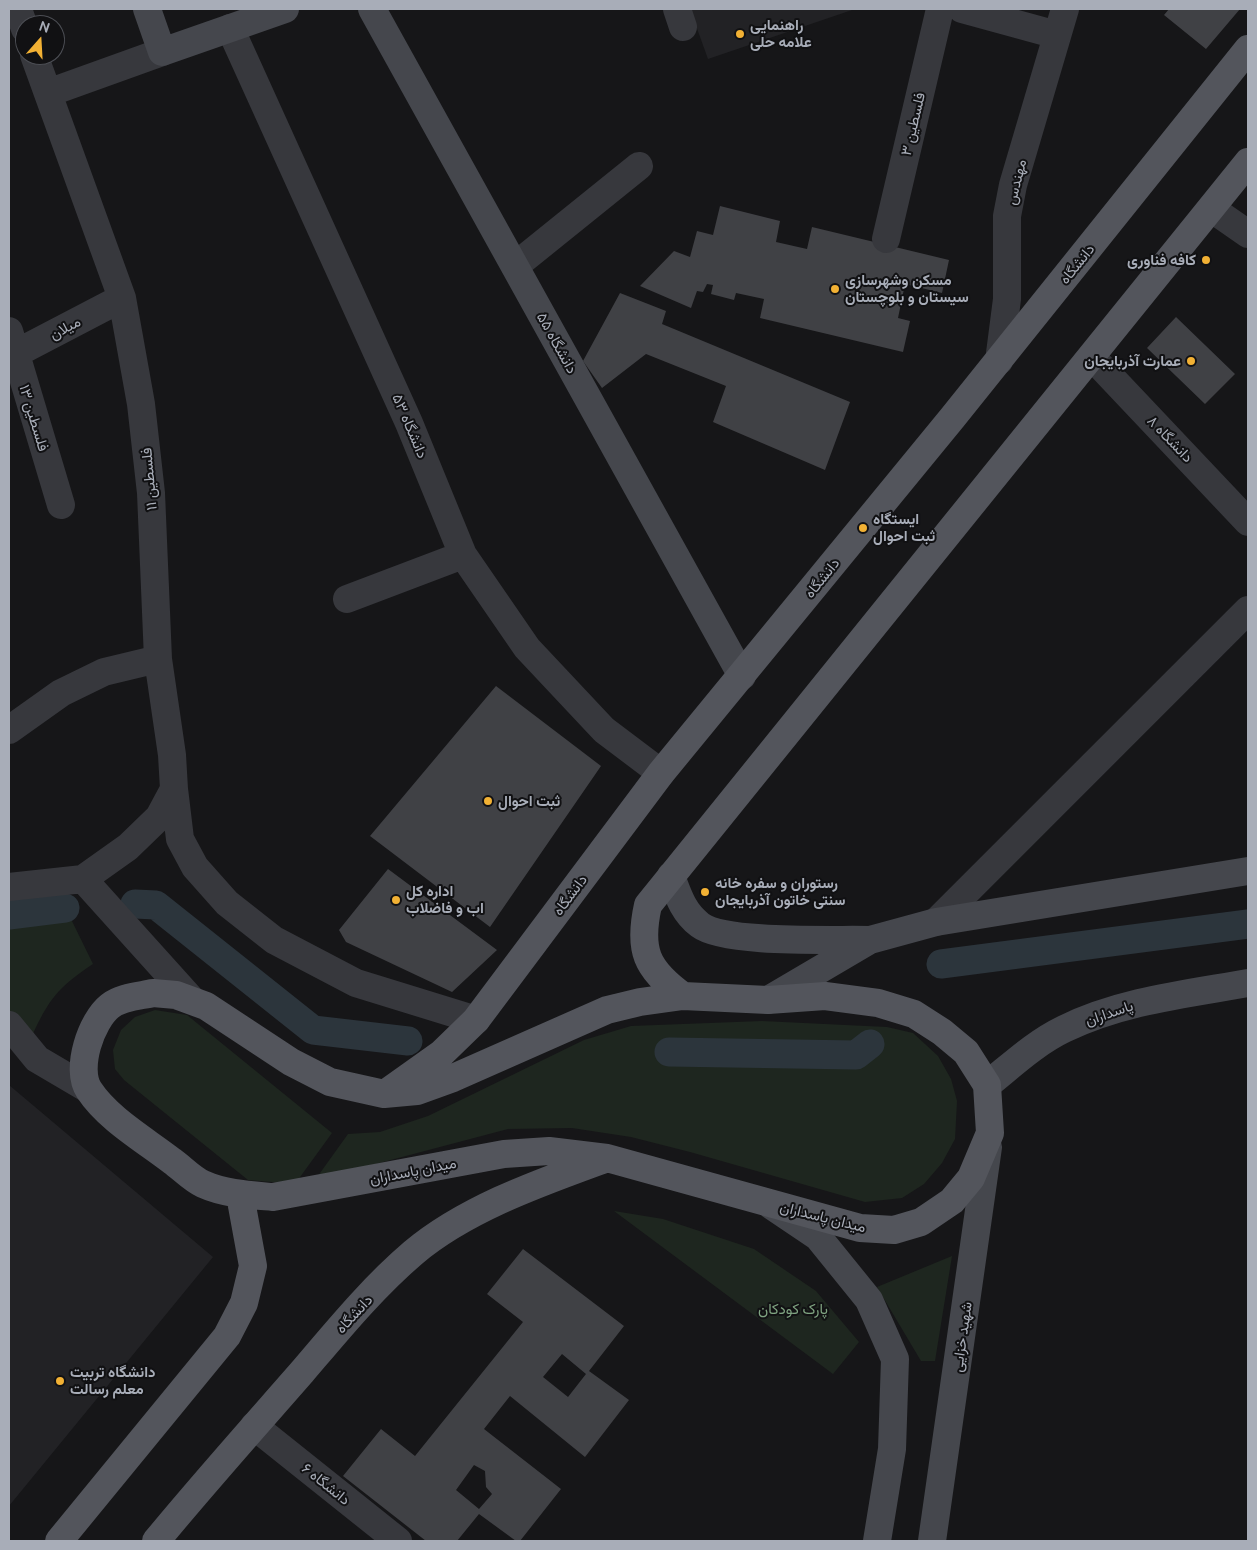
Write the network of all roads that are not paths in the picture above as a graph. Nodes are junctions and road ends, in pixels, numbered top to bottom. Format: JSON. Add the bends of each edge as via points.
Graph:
{"nodes":[{"id":1,"x":147,"y":9,"type":"edge"},
{"id":2,"x":285,"y":9,"type":"edge"},
{"id":3,"x":372,"y":9,"type":"edge"},
{"id":4,"x":940,"y":9,"type":"edge"},
{"id":5,"x":962,"y":9,"type":"edge"},
{"id":6,"x":1065,"y":9,"type":"edge"},
{"id":7,"x":230,"y":28,"type":"junction"},
{"id":8,"x":1058,"y":35,"type":"junction"},
{"id":9,"x":1248,"y":49,"type":"edge"},
{"id":10,"x":162,"y":52,"type":"junction"},
{"id":11,"x":38,"y":65,"type":"edge"},
{"id":12,"x":48,"y":93,"type":"junction"},
{"id":13,"x":1248,"y":162,"type":"edge"},
{"id":14,"x":639,"y":166,"type":"dead end"},
{"id":15,"x":1212,"y":209,"type":"junction"},
{"id":16,"x":1248,"y":234,"type":"edge"},
{"id":17,"x":886,"y":239,"type":"dead end"},
{"id":18,"x":515,"y":266,"type":"junction"},
{"id":19,"x":122,"y":298,"type":"junction"},
{"id":20,"x":11,"y":348,"type":"edge"},
{"id":21,"x":1092,"y":357,"type":"junction"},
{"id":22,"x":999,"y":361,"type":"junction"},
{"id":23,"x":61,"y":505,"type":"dead end"},
{"id":24,"x":1248,"y":522,"type":"edge"},
{"id":25,"x":463,"y":556,"type":"junction"},
{"id":26,"x":347,"y":599,"type":"dead end"},
{"id":27,"x":1248,"y":610,"type":"edge"},
{"id":28,"x":158,"y":660,"type":"junction"},
{"id":29,"x":742,"y":676,"type":"junction"},
{"id":30,"x":9,"y":730,"type":"edge"},
{"id":31,"x":661,"y":773,"type":"junction"},
{"id":32,"x":174,"y":789,"type":"junction"},
{"id":33,"x":1248,"y":871,"type":"edge"},
{"id":34,"x":671,"y":876,"type":"junction"},
{"id":35,"x":83,"y":880,"type":"junction"},
{"id":36,"x":9,"y":887,"type":"edge"},
{"id":37,"x":936,"y":922,"type":"junction"},
{"id":38,"x":870,"y":940,"type":"junction"},
{"id":39,"x":1248,"y":983,"type":"edge"},
{"id":40,"x":683,"y":996,"type":"junction"},
{"id":41,"x":192,"y":1000,"type":"junction"},
{"id":42,"x":768,"y":1000,"type":"junction"},
{"id":43,"x":476,"y":1020,"type":"junction"},
{"id":44,"x":9,"y":1025,"type":"edge"},
{"id":45,"x":987,"y":1085,"type":"junction"},
{"id":46,"x":88,"y":1089,"type":"junction"},
{"id":47,"x":384,"y":1094,"type":"junction"},
{"id":48,"x":990,"y":1133,"type":"junction"},
{"id":49,"x":607,"y":1158,"type":"junction"},
{"id":50,"x":240,"y":1194,"type":"junction"},
{"id":51,"x":768,"y":1203,"type":"junction"},
{"id":52,"x":254,"y":1426,"type":"junction"},
{"id":53,"x":59,"y":1541,"type":"edge"},
{"id":54,"x":156,"y":1541,"type":"edge"},
{"id":55,"x":398,"y":1541,"type":"edge"},
{"id":56,"x":877,"y":1541,"type":"edge"},
{"id":57,"x":932,"y":1541,"type":"edge"}],
"edges":[{"from":1,"to":10,"type":"street"},
{"from":2,"to":7,"type":"street"},
{"from":3,"to":18,"type":"street","name":"دانشگاه ۵۵"},
{"from":4,"to":17,"type":"street","name":"فلسطین ۳"},
{"from":5,"to":8,"type":"street"},
{"from":6,"to":8,"type":"street","name":"مهندس"},
{"from":7,"to":10,"type":"street"},
{"from":7,"to":25,"type":"street","name":"دانشگاه ۵۳","via":[[409,423]]},
{"from":8,"to":22,"type":"street","name":"مهندس","via":[[1013,184],[1009,208],[1007,299]]},
{"from":9,"to":22,"type":"main road","name":"دانشگاه"},
{"from":10,"to":12,"type":"street"},
{"from":11,"to":12,"type":"street","name":"فلسطین ۱۱"},
{"from":12,"to":19,"type":"street","name":"فلسطین ۱۱"},
{"from":13,"to":15,"type":"main road"},
{"from":14,"to":18,"type":"street"},
{"from":15,"to":16,"type":"street"},
{"from":15,"to":21,"type":"main road"},
{"from":18,"to":29,"type":"street","name":"دانشگاه ۵۵"},
{"from":19,"to":20,"type":"street","name":"میلان"},
{"from":19,"to":28,"type":"street","name":"فلسطین ۱۱","via":[[141,404],[151,493]]},
{"from":20,"to":23,"type":"street","name":"فلسطین ۱۳"},
{"from":21,"to":24,"type":"street","name":"دانشگاه ۸"},
{"from":21,"to":34,"type":"main road"},
{"from":22,"to":29,"type":"main road","name":"دانشگاه"},
{"from":25,"to":26,"type":"street"},
{"from":25,"to":31,"type":"street","name":"دانشگاه ۵۳","via":[[527,648],[604,730]]},
{"from":27,"to":37,"type":"street"},
{"from":28,"to":30,"type":"street","via":[[96,676],[61,693]]},
{"from":28,"to":32,"type":"street","name":"فلسطین ۱۱"},
{"from":29,"to":31,"type":"main road","name":"دانشگاه"},
{"from":31,"to":43,"type":"main road","name":"دانشگاه"},
{"from":32,"to":35,"type":"street","via":[[159,817],[128,847]]},
{"from":32,"to":43,"type":"street","name":"فلسطین ۱۱","via":[[180,839],[195,867],[228,903],[274,940],[356,983]]},
{"from":33,"to":37,"type":"street"},
{"from":34,"to":38,"type":"street","via":[[683,907],[701,926],[725,934]]},
{"from":34,"to":40,"type":"main road","via":[[648,905],[643,930],[647,958],[664,982]]},
{"from":35,"to":36,"type":"street"},
{"from":35,"to":41,"type":"street"},
{"from":37,"to":38,"type":"street"},
{"from":38,"to":42,"type":"street"},
{"from":39,"to":45,"type":"street","name":"پاسداران","via":[[1134,1003],[1064,1029],[1030,1050]]},
{"from":40,"to":42,"type":"main road","name":"میدان پاسداران"},
{"from":40,"to":47,"type":"main road","name":"میدان پاسداران","via":[[607,1010],[453,1078],[417,1090]]},
{"from":41,"to":46,"type":"main road","name":"میدان پاسداران","via":[[153,993],[110,1006],[88,1043],[83,1064]]},
{"from":41,"to":47,"type":"main road","name":"میدان پاسداران","via":[[291,1062],[330,1082]]},
{"from":42,"to":45,"type":"main road","name":"میدان پاسداران","via":[[825,996],[878,1003],[914,1014],[966,1052]]},
{"from":43,"to":47,"type":"main road","name":"دانشگاه","via":[[440,1054]]},
{"from":44,"to":46,"type":"street","via":[[37,1059]]},
{"from":45,"to":48,"type":"main road","name":"میدان پاسداران"},
{"from":46,"to":50,"type":"main road","name":"میدان پاسداران","via":[[112,1114],[202,1184]]},
{"from":48,"to":51,"type":"main road","name":"میدان پاسداران","via":[[971,1178],[952,1201],[921,1222],[894,1230],[860,1228]]},
{"from":48,"to":57,"type":"street","name":"شهید خزایی"},
{"from":49,"to":50,"type":"main road","name":"میدان پاسداران","via":[[549,1151],[504,1154],[273,1197]]},
{"from":49,"to":51,"type":"main road","name":"میدان پاسداران"},
{"from":49,"to":52,"type":"main road","name":"دانشگاه","via":[[526,1188],[464,1219],[414,1252],[357,1309]]},
{"from":50,"to":53,"type":"main road","via":[[253,1266],[244,1303],[227,1336]]},
{"from":51,"to":56,"type":"street","via":[[818,1236],[868,1300],[895,1359],[892,1449]]},
{"from":52,"to":54,"type":"main road","name":"دانشگاه"},
{"from":52,"to":55,"type":"street","name":"دانشگاه ۶"}]}
